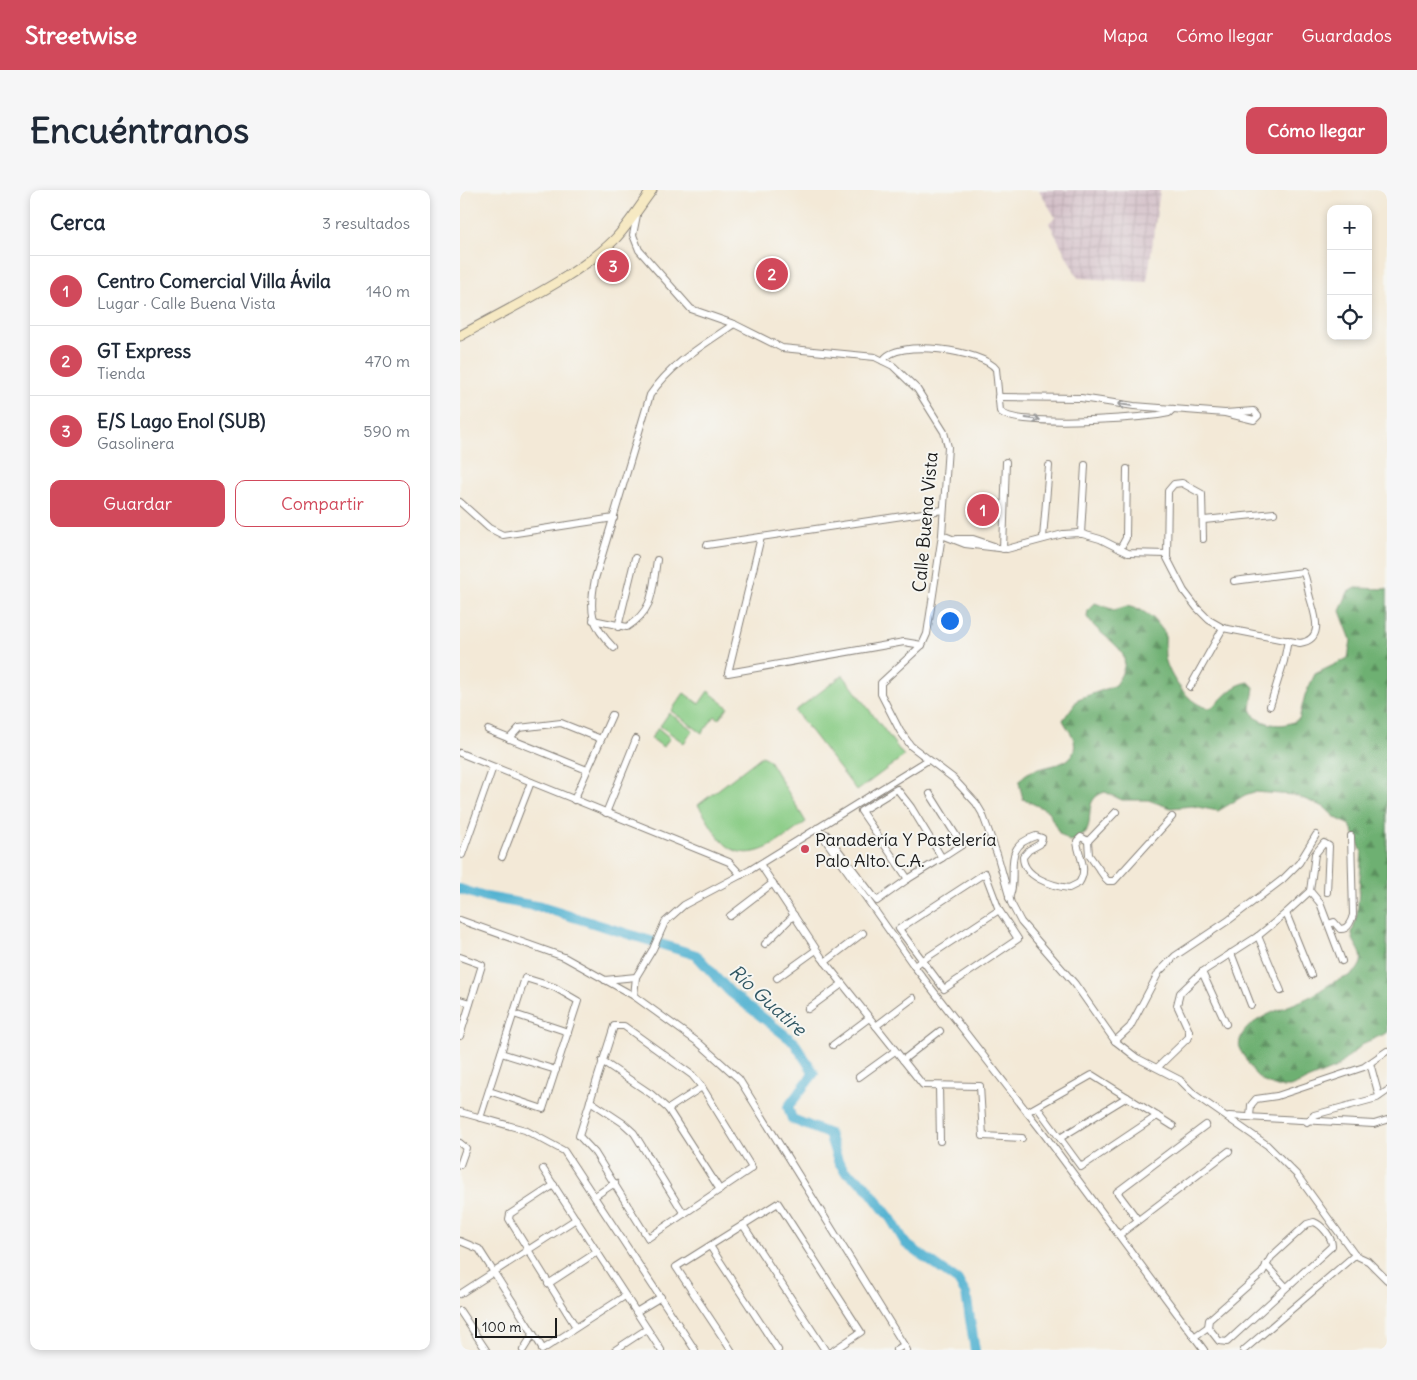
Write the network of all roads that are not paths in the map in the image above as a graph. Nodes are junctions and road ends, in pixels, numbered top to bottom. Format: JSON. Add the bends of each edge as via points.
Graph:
{"nodes":[{"id":1,"x":652,"y":190,"type":"edge"},
{"id":2,"x":640,"y":207,"type":"junction"},
{"id":3,"x":734,"y":324,"type":"junction"},
{"id":4,"x":460,"y":336,"type":"edge"},
{"id":5,"x":883,"y":361,"type":"junction"},
{"id":6,"x":998,"y":397,"type":"junction"},
{"id":7,"x":1174,"y":409,"type":"junction"},
{"id":8,"x":1225,"y":413,"type":"dead end"},
{"id":9,"x":1006,"y":462,"type":"dead end"},
{"id":10,"x":1085,"y":465,"type":"dead end"},
{"id":11,"x":1049,"y":466,"type":"dead end"},
{"id":12,"x":1127,"y":469,"type":"dead end"},
{"id":13,"x":460,"y":502,"type":"edge"},
{"id":14,"x":943,"y":510,"type":"junction"},
{"id":15,"x":1274,"y":513,"type":"dead end"},
{"id":16,"x":614,"y":518,"type":"junction"},
{"id":17,"x":1204,"y":520,"type":"junction"},
{"id":18,"x":1081,"y":534,"type":"junction"},
{"id":19,"x":942,"y":535,"type":"junction"},
{"id":20,"x":762,"y":537,"type":"junction"},
{"id":21,"x":1044,"y":538,"type":"junction"},
{"id":22,"x":1203,"y":540,"type":"dead end"},
{"id":23,"x":707,"y":545,"type":"dead end"},
{"id":24,"x":999,"y":548,"type":"junction"},
{"id":25,"x":1120,"y":549,"type":"junction"},
{"id":26,"x":1167,"y":554,"type":"junction"},
{"id":27,"x":635,"y":558,"type":"dead end"},
{"id":28,"x":657,"y":560,"type":"dead end"},
{"id":29,"x":1234,"y":581,"type":"dead end"},
{"id":30,"x":593,"y":620,"type":"junction"},
{"id":31,"x":618,"y":627,"type":"junction"},
{"id":32,"x":1223,"y":628,"type":"junction"},
{"id":33,"x":1288,"y":640,"type":"junction"},
{"id":34,"x":922,"y":645,"type":"junction"},
{"id":35,"x":614,"y":648,"type":"dead end"},
{"id":36,"x":1190,"y":687,"type":"dead end"},
{"id":37,"x":1270,"y":706,"type":"dead end"},
{"id":38,"x":612,"y":714,"type":"dead end"},
{"id":39,"x":488,"y":730,"type":"dead end"},
{"id":40,"x":509,"y":739,"type":"junction"},
{"id":41,"x":636,"y":739,"type":"dead end"},
{"id":42,"x":601,"y":740,"type":"junction"},
{"id":43,"x":460,"y":753,"type":"edge"},
{"id":44,"x":928,"y":760,"type":"junction"},
{"id":45,"x":493,"y":766,"type":"junction"},
{"id":46,"x":587,"y":770,"type":"junction"},
{"id":47,"x":531,"y":782,"type":"junction"},
{"id":48,"x":930,"y":794,"type":"dead end"},
{"id":49,"x":574,"y":800,"type":"junction"},
{"id":50,"x":856,"y":804,"type":"junction"},
{"id":51,"x":861,"y":812,"type":"junction"},
{"id":52,"x":1116,"y":812,"type":"dead end"},
{"id":53,"x":606,"y":813,"type":"junction"},
{"id":54,"x":1172,"y":817,"type":"dead end"},
{"id":55,"x":817,"y":828,"type":"junction"},
{"id":56,"x":826,"y":834,"type":"dead end"},
{"id":57,"x":1316,"y":835,"type":"dead end"},
{"id":58,"x":1351,"y":836,"type":"dead end"},
{"id":59,"x":1088,"y":841,"type":"junction"},
{"id":60,"x":462,"y":855,"type":"dead end"},
{"id":61,"x":502,"y":857,"type":"dead end"},
{"id":62,"x":942,"y":858,"type":"junction"},
{"id":63,"x":760,"y":864,"type":"junction"},
{"id":64,"x":741,"y":874,"type":"junction"},
{"id":65,"x":908,"y":879,"type":"junction"},
{"id":66,"x":773,"y":883,"type":"junction"},
{"id":67,"x":1310,"y":891,"type":"junction"},
{"id":68,"x":1327,"y":892,"type":"dead end"},
{"id":69,"x":1009,"y":898,"type":"junction"},
{"id":70,"x":999,"y":910,"type":"junction"},
{"id":71,"x":1286,"y":913,"type":"junction"},
{"id":72,"x":794,"y":914,"type":"junction"},
{"id":73,"x":730,"y":916,"type":"dead end"},
{"id":74,"x":460,"y":920,"type":"edge"},
{"id":75,"x":1328,"y":924,"type":"junction"},
{"id":76,"x":863,"y":933,"type":"dead end"},
{"id":77,"x":1258,"y":936,"type":"junction"},
{"id":78,"x":764,"y":944,"type":"dead end"},
{"id":79,"x":816,"y":950,"type":"junction"},
{"id":80,"x":1231,"y":953,"type":"junction"},
{"id":81,"x":460,"y":957,"type":"edge"},
{"id":82,"x":923,"y":960,"type":"junction"},
{"id":83,"x":1342,"y":961,"type":"dead end"},
{"id":84,"x":825,"y":962,"type":"junction"},
{"id":85,"x":914,"y":966,"type":"junction"},
{"id":86,"x":1202,"y":972,"type":"junction"},
{"id":87,"x":1311,"y":975,"type":"dead end"},
{"id":88,"x":636,"y":977,"type":"junction"},
{"id":89,"x":777,"y":978,"type":"dead end"},
{"id":90,"x":605,"y":980,"type":"junction"},
{"id":91,"x":842,"y":984,"type":"junction"},
{"id":92,"x":1281,"y":992,"type":"dead end"},
{"id":93,"x":634,"y":996,"type":"junction"},
{"id":94,"x":913,"y":998,"type":"dead end"},
{"id":95,"x":460,"y":1000,"type":"edge"},
{"id":96,"x":470,"y":1003,"type":"junction"},
{"id":97,"x":1250,"y":1005,"type":"dead end"},
{"id":98,"x":808,"y":1010,"type":"dead end"},
{"id":99,"x":514,"y":1014,"type":"junction"},
{"id":100,"x":869,"y":1018,"type":"junction"},
{"id":101,"x":1226,"y":1024,"type":"dead end"},
{"id":102,"x":876,"y":1026,"type":"junction"},
{"id":103,"x":940,"y":1031,"type":"dead end"},
{"id":104,"x":568,"y":1032,"type":"junction"},
{"id":105,"x":460,"y":1036,"type":"edge"},
{"id":106,"x":1115,"y":1041,"type":"junction"},
{"id":107,"x":833,"y":1046,"type":"dead end"},
{"id":108,"x":896,"y":1051,"type":"junction"},
{"id":109,"x":1387,"y":1051,"type":"edge"},
{"id":110,"x":501,"y":1053,"type":"junction"},
{"id":111,"x":903,"y":1060,"type":"junction"},
{"id":112,"x":602,"y":1061,"type":"junction"},
{"id":113,"x":1370,"y":1063,"type":"junction"},
{"id":114,"x":1158,"y":1067,"type":"junction"},
{"id":115,"x":556,"y":1070,"type":"junction"},
{"id":116,"x":860,"y":1077,"type":"dead end"},
{"id":117,"x":939,"y":1086,"type":"junction"},
{"id":118,"x":702,"y":1087,"type":"junction"},
{"id":119,"x":489,"y":1091,"type":"junction"},
{"id":120,"x":1387,"y":1091,"type":"edge"},
{"id":121,"x":1379,"y":1096,"type":"junction"},
{"id":122,"x":1127,"y":1097,"type":"junction"},
{"id":123,"x":590,"y":1101,"type":"junction"},
{"id":124,"x":1037,"y":1107,"type":"junction"},
{"id":125,"x":668,"y":1109,"type":"junction"},
{"id":126,"x":460,"y":1112,"type":"edge"},
{"id":127,"x":1027,"y":1112,"type":"junction"},
{"id":128,"x":1157,"y":1116,"type":"junction"},
{"id":129,"x":1228,"y":1116,"type":"junction"},
{"id":130,"x":1250,"y":1117,"type":"junction"},
{"id":131,"x":480,"y":1118,"type":"junction"},
{"id":132,"x":1387,"y":1120,"type":"edge"},
{"id":133,"x":1307,"y":1122,"type":"junction"},
{"id":134,"x":1206,"y":1125,"type":"dead end"},
{"id":135,"x":1173,"y":1126,"type":"dead end"},
{"id":136,"x":1022,"y":1138,"type":"dead end"},
{"id":137,"x":1060,"y":1138,"type":"junction"},
{"id":138,"x":940,"y":1141,"type":"dead end"},
{"id":139,"x":460,"y":1143,"type":"edge"},
{"id":140,"x":1229,"y":1151,"type":"dead end"},
{"id":141,"x":460,"y":1165,"type":"edge"},
{"id":142,"x":543,"y":1169,"type":"dead end"},
{"id":143,"x":615,"y":1183,"type":"junction"},
{"id":144,"x":554,"y":1185,"type":"junction"},
{"id":145,"x":720,"y":1190,"type":"junction"},
{"id":146,"x":595,"y":1196,"type":"junction"},
{"id":147,"x":684,"y":1214,"type":"junction"},
{"id":148,"x":576,"y":1219,"type":"junction"},
{"id":149,"x":1138,"y":1220,"type":"junction"},
{"id":150,"x":743,"y":1225,"type":"junction"},
{"id":151,"x":1119,"y":1235,"type":"junction"},
{"id":152,"x":460,"y":1241,"type":"edge"},
{"id":153,"x":710,"y":1246,"type":"junction"},
{"id":154,"x":527,"y":1251,"type":"junction"},
{"id":155,"x":597,"y":1252,"type":"junction"},
{"id":156,"x":1355,"y":1255,"type":"junction"},
{"id":157,"x":1266,"y":1265,"type":"junction"},
{"id":158,"x":494,"y":1272,"type":"junction"},
{"id":159,"x":1387,"y":1280,"type":"edge"},
{"id":160,"x":548,"y":1284,"type":"junction"},
{"id":161,"x":1286,"y":1287,"type":"junction"},
{"id":162,"x":460,"y":1294,"type":"edge"},
{"id":163,"x":626,"y":1296,"type":"junction"},
{"id":164,"x":661,"y":1297,"type":"junction"},
{"id":165,"x":460,"y":1311,"type":"edge"},
{"id":166,"x":636,"y":1312,"type":"junction"},
{"id":167,"x":1208,"y":1327,"type":"junction"},
{"id":168,"x":576,"y":1328,"type":"junction"},
{"id":169,"x":647,"y":1330,"type":"junction"},
{"id":170,"x":533,"y":1334,"type":"junction"},
{"id":171,"x":1194,"y":1337,"type":"junction"},
{"id":172,"x":906,"y":1349,"type":"edge"},
{"id":173,"x":486,"y":1350,"type":"edge"},
{"id":174,"x":523,"y":1350,"type":"edge"},
{"id":175,"x":542,"y":1350,"type":"edge"},
{"id":176,"x":614,"y":1350,"type":"edge"},
{"id":177,"x":661,"y":1350,"type":"edge"},
{"id":178,"x":694,"y":1350,"type":"edge"},
{"id":179,"x":731,"y":1350,"type":"edge"},
{"id":180,"x":778,"y":1350,"type":"edge"},
{"id":181,"x":825,"y":1350,"type":"edge"},
{"id":182,"x":834,"y":1350,"type":"edge"},
{"id":183,"x":896,"y":1350,"type":"edge"},
{"id":184,"x":1204,"y":1350,"type":"edge"},
{"id":185,"x":1244,"y":1350,"type":"edge"}],
"edges":[{"from":1,"to":2,"type":"main road"},
{"from":2,"to":3,"type":"street","name":"Calle Buena Vista","via":[[633,235],[639,250],[691,309]]},
{"from":2,"to":4,"type":"main road","via":[[614,240],[586,262]]},
{"from":3,"to":5,"type":"street","name":"Calle Buena Vista","via":[[782,348],[875,357]]},
{"from":3,"to":16,"type":"street","via":[[675,364],[650,395]]},
{"from":5,"to":6,"type":"street","via":[[889,353],[900,350],[952,350],[995,367]]},
{"from":5,"to":14,"type":"street","name":"Calle Buena Vista","via":[[917,389],[944,432],[948,447]]},
{"from":7,"to":6,"type":"street","one_way":true,"via":[[1081,398]]},
{"from":6,"to":7,"type":"street","one_way":true,"via":[[1000,411],[1004,414],[1054,421],[1136,418],[1167,414]]},
{"from":7,"to":8,"type":"street"},
{"from":9,"to":24,"type":"street"},
{"from":10,"to":18,"type":"street"},
{"from":11,"to":21,"type":"street"},
{"from":12,"to":25,"type":"street","via":[[1126,538]]},
{"from":13,"to":16,"type":"street","via":[[489,528],[504,535]]},
{"from":14,"to":19,"type":"street","name":"Calle Buena Vista"},
{"from":14,"to":20,"type":"street"},
{"from":15,"to":17,"type":"street"},
{"from":16,"to":30,"type":"street","via":[[594,586],[591,601]]},
{"from":17,"to":22,"type":"street"},
{"from":17,"to":26,"type":"street","via":[[1202,494],[1182,483],[1172,485],[1168,491]]},
{"from":18,"to":21,"type":"street"},
{"from":18,"to":25,"type":"street"},
{"from":19,"to":24,"type":"street","via":[[966,544]]},
{"from":19,"to":34,"type":"street","name":"Calle Buena Vista","via":[[927,634]]},
{"from":20,"to":23,"type":"street"},
{"from":20,"to":34,"type":"street","via":[[728,674],[904,642]]},
{"from":21,"to":24,"type":"street"},
{"from":25,"to":26,"type":"street","via":[[1131,554]]},
{"from":26,"to":32,"type":"street","via":[[1188,598],[1204,616]]},
{"from":27,"to":31,"type":"street"},
{"from":28,"to":31,"type":"street","via":[[646,611],[627,627]]},
{"from":29,"to":33,"type":"street","via":[[1298,571],[1304,573],[1317,629],[1306,641]]},
{"from":30,"to":31,"type":"street"},
{"from":30,"to":35,"type":"street"},
{"from":32,"to":33,"type":"street"},
{"from":32,"to":36,"type":"street"},
{"from":33,"to":37,"type":"street"},
{"from":34,"to":44,"type":"street","via":[[881,683],[881,694],[900,731],[911,746]]},
{"from":38,"to":42,"type":"street"},
{"from":39,"to":40,"type":"street"},
{"from":40,"to":42,"type":"street","via":[[524,727],[561,723]]},
{"from":40,"to":46,"type":"street"},
{"from":41,"to":53,"type":"street"},
{"from":42,"to":46,"type":"street"},
{"from":43,"to":45,"type":"street"},
{"from":44,"to":50,"type":"street"},
{"from":44,"to":69,"type":"street","via":[[953,778],[982,813]]},
{"from":45,"to":47,"type":"street"},
{"from":45,"to":60,"type":"street"},
{"from":46,"to":49,"type":"street"},
{"from":47,"to":49,"type":"street"},
{"from":47,"to":61,"type":"street"},
{"from":48,"to":62,"type":"street","via":[[962,845]]},
{"from":49,"to":53,"type":"street"},
{"from":50,"to":51,"type":"street"},
{"from":50,"to":55,"type":"street"},
{"from":51,"to":62,"type":"street","via":[[898,789]]},
{"from":51,"to":65,"type":"street"},
{"from":52,"to":59,"type":"street"},
{"from":53,"to":64,"type":"street","via":[[729,862]]},
{"from":54,"to":59,"type":"street","via":[[1114,881],[1106,879],[1090,856]]},
{"from":55,"to":63,"type":"street"},
{"from":55,"to":85,"type":"street"},
{"from":56,"to":65,"type":"street","via":[[878,901]]},
{"from":57,"to":106,"type":"street","via":[[1299,863],[1283,879],[1175,956],[1159,972],[1130,1027]]},
{"from":58,"to":75,"type":"street","via":[[1353,915],[1344,929],[1333,922]]},
{"from":59,"to":69,"type":"street","via":[[1081,837],[1077,841],[1084,874],[1079,884],[1069,888],[1040,879],[1025,866],[1023,857],[1040,844],[1042,838],[1036,836],[1026,840],[1011,860]]},
{"from":62,"to":65,"type":"street"},
{"from":63,"to":64,"type":"street"},
{"from":63,"to":66,"type":"street"},
{"from":64,"to":88,"type":"street","via":[[684,905],[665,922]]},
{"from":66,"to":72,"type":"street"},
{"from":66,"to":73,"type":"street"},
{"from":67,"to":68,"type":"street","via":[[1315,854],[1324,843],[1329,846]]},
{"from":67,"to":71,"type":"street"},
{"from":67,"to":75,"type":"street","via":[[1320,903]]},
{"from":69,"to":106,"type":"street","via":[[1021,922],[1075,984]]},
{"from":70,"to":82,"type":"street"},
{"from":70,"to":82,"type":"street","via":[[1018,939],[944,989]]},
{"from":70,"to":82,"type":"street","via":[[985,873],[899,929]]},
{"from":71,"to":77,"type":"street"},
{"from":71,"to":87,"type":"street"},
{"from":72,"to":78,"type":"street"},
{"from":72,"to":79,"type":"street"},
{"from":74,"to":90,"type":"street","via":[[564,957]]},
{"from":75,"to":83,"type":"street"},
{"from":76,"to":84,"type":"street"},
{"from":77,"to":80,"type":"street"},
{"from":77,"to":92,"type":"street"},
{"from":79,"to":84,"type":"street"},
{"from":79,"to":89,"type":"street"},
{"from":80,"to":86,"type":"street"},
{"from":80,"to":97,"type":"street"},
{"from":81,"to":96,"type":"street","via":[[482,965]]},
{"from":82,"to":85,"type":"street"},
{"from":84,"to":91,"type":"street"},
{"from":85,"to":127,"type":"street"},
{"from":86,"to":101,"type":"street"},
{"from":86,"to":114,"type":"street","via":[[1180,992],[1176,1005],[1188,1030],[1188,1039]]},
{"from":88,"to":90,"type":"street"},
{"from":88,"to":93,"type":"street"},
{"from":90,"to":93,"type":"street"},
{"from":91,"to":98,"type":"street"},
{"from":91,"to":100,"type":"street"},
{"from":93,"to":172,"type":"street","via":[[699,1043],[739,1079]]},
{"from":94,"to":102,"type":"street"},
{"from":95,"to":96,"type":"street"},
{"from":96,"to":105,"type":"street"},
{"from":99,"to":104,"type":"street"},
{"from":99,"to":104,"type":"street","via":[[525,978],[554,987],[578,1001]]},
{"from":99,"to":110,"type":"street"},
{"from":100,"to":102,"type":"street"},
{"from":100,"to":107,"type":"street"},
{"from":102,"to":108,"type":"street"},
{"from":103,"to":111,"type":"street"},
{"from":104,"to":115,"type":"street"},
{"from":106,"to":114,"type":"street","via":[[1137,1058]]},
{"from":108,"to":111,"type":"street"},
{"from":108,"to":116,"type":"street"},
{"from":109,"to":113,"type":"street"},
{"from":110,"to":115,"type":"street"},
{"from":110,"to":119,"type":"street"},
{"from":111,"to":117,"type":"street","via":[[923,1086]]},
{"from":112,"to":118,"type":"street","via":[[614,1026],[624,1026],[692,1074]]},
{"from":112,"to":123,"type":"street"},
{"from":112,"to":125,"type":"street"},
{"from":113,"to":121,"type":"street"},
{"from":113,"to":130,"type":"street","via":[[1277,1096],[1256,1099],[1251,1105]]},
{"from":114,"to":129,"type":"street"},
{"from":115,"to":119,"type":"street","via":[[543,1109]]},
{"from":117,"to":136,"type":"street","via":[[980,1086],[983,1136]]},
{"from":117,"to":138,"type":"street"},
{"from":118,"to":125,"type":"street"},
{"from":118,"to":145,"type":"street","via":[[752,1168]]},
{"from":119,"to":131,"type":"street"},
{"from":120,"to":121,"type":"street"},
{"from":121,"to":133,"type":"street","via":[[1314,1115]]},
{"from":122,"to":124,"type":"street","via":[[1092,1075]]},
{"from":122,"to":128,"type":"street"},
{"from":122,"to":137,"type":"street"},
{"from":123,"to":143,"type":"street","via":[[580,1136]]},
{"from":123,"to":147,"type":"street","via":[[634,1133]]},
{"from":124,"to":127,"type":"street"},
{"from":124,"to":137,"type":"street"},
{"from":125,"to":145,"type":"street"},
{"from":126,"to":131,"type":"street"},
{"from":127,"to":151,"type":"street"},
{"from":128,"to":135,"type":"street"},
{"from":128,"to":137,"type":"street","via":[[1081,1167]]},
{"from":129,"to":130,"type":"street"},
{"from":129,"to":156,"type":"street","via":[[1267,1145],[1296,1175]]},
{"from":130,"to":133,"type":"street"},
{"from":131,"to":146,"type":"street","via":[[525,1130],[564,1151]]},
{"from":132,"to":133,"type":"street","via":[[1374,1124]]},
{"from":134,"to":149,"type":"street","via":[[1116,1192]]},
{"from":139,"to":141,"type":"street","via":[[466,1148]]},
{"from":140,"to":149,"type":"street"},
{"from":142,"to":144,"type":"street"},
{"from":143,"to":146,"type":"street"},
{"from":143,"to":147,"type":"street","via":[[648,1238]]},
{"from":144,"to":148,"type":"street"},
{"from":144,"to":154,"type":"street","via":[[510,1214],[509,1219]]},
{"from":145,"to":147,"type":"street"},
{"from":146,"to":164,"type":"street"},
{"from":148,"to":154,"type":"street"},
{"from":148,"to":155,"type":"street"},
{"from":149,"to":151,"type":"street"},
{"from":150,"to":153,"type":"street"},
{"from":150,"to":181,"type":"street"},
{"from":150,"to":182,"type":"street","via":[[778,1203],[861,1332]]},
{"from":151,"to":171,"type":"street"},
{"from":152,"to":158,"type":"street","via":[[479,1249]]},
{"from":153,"to":179,"type":"street","via":[[676,1267]]},
{"from":153,"to":180,"type":"street"},
{"from":154,"to":158,"type":"street"},
{"from":154,"to":160,"type":"street"},
{"from":155,"to":160,"type":"street"},
{"from":155,"to":163,"type":"street"},
{"from":156,"to":159,"type":"street"},
{"from":156,"to":185,"type":"street"},
{"from":157,"to":161,"type":"street"},
{"from":157,"to":161,"type":"street","via":[[1307,1224],[1319,1224],[1332,1240],[1332,1246]]},
{"from":157,"to":167,"type":"street","via":[[1262,1273],[1212,1317]]},
{"from":158,"to":162,"type":"street"},
{"from":158,"to":170,"type":"street"},
{"from":160,"to":168,"type":"street"},
{"from":161,"to":167,"type":"street","via":[[1227,1342],[1219,1341]]},
{"from":163,"to":166,"type":"street"},
{"from":163,"to":168,"type":"street"},
{"from":164,"to":166,"type":"street"},
{"from":164,"to":178,"type":"street"},
{"from":165,"to":173,"type":"street"},
{"from":166,"to":169,"type":"street"},
{"from":167,"to":171,"type":"street"},
{"from":168,"to":175,"type":"street"},
{"from":169,"to":176,"type":"street"},
{"from":169,"to":177,"type":"street"},
{"from":170,"to":174,"type":"street"},
{"from":170,"to":175,"type":"street"},
{"from":171,"to":184,"type":"street"},
{"from":172,"to":183,"type":"street"}]}
